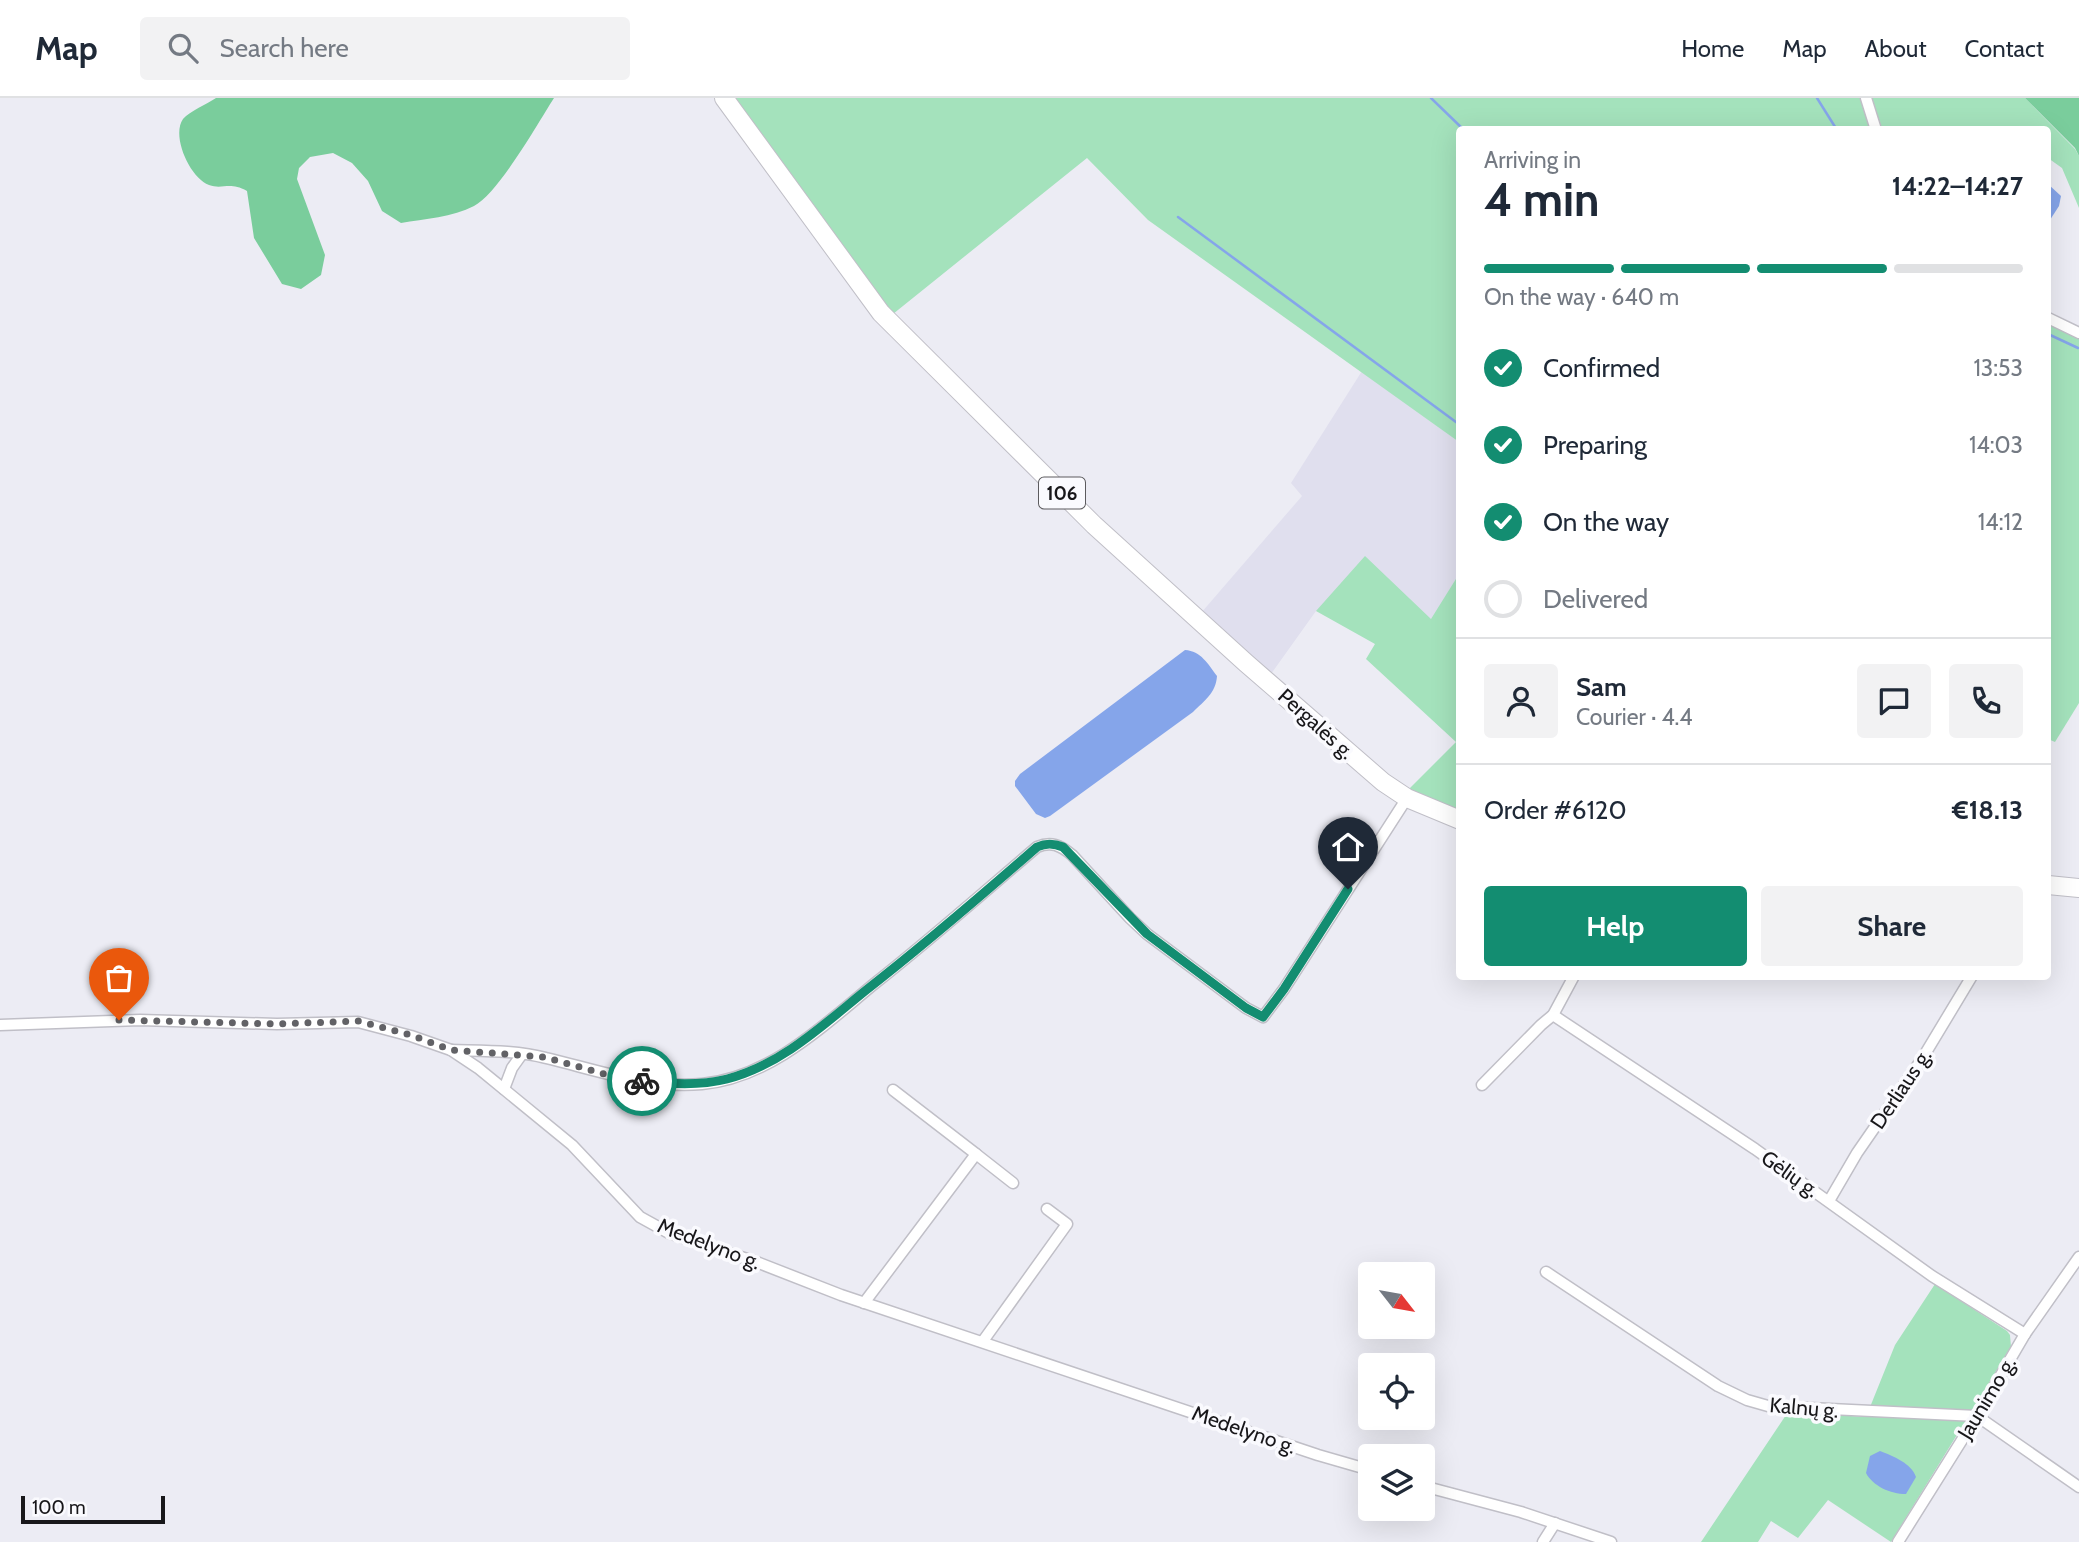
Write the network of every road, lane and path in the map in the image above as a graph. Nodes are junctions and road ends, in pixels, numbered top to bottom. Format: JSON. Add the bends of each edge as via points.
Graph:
{"nodes":[{"id":1,"x":724,"y":98,"type":"edge"},
{"id":2,"x":1866,"y":98,"type":"edge"},
{"id":3,"x":1875,"y":126,"type":"edge"},
{"id":4,"x":2051,"y":319,"type":"edge"},
{"id":5,"x":2079,"y":333,"type":"edge"},
{"id":6,"x":1407,"y":798,"type":"junction"},
{"id":7,"x":1456,"y":818,"type":"edge"},
{"id":8,"x":2051,"y":885,"type":"edge"},
{"id":9,"x":2079,"y":888,"type":"edge"},
{"id":10,"x":1572,"y":980,"type":"edge"},
{"id":11,"x":1970,"y":980,"type":"edge"},
{"id":12,"x":1553,"y":1015,"type":"junction"},
{"id":13,"x":0,"y":1026,"type":"edge"},
{"id":14,"x":451,"y":1050,"type":"junction"},
{"id":15,"x":523,"y":1054,"type":"junction"},
{"id":16,"x":1482,"y":1085,"type":"dead end"},
{"id":17,"x":504,"y":1089,"type":"junction"},
{"id":18,"x":893,"y":1090,"type":"dead end"},
{"id":19,"x":976,"y":1154,"type":"junction"},
{"id":20,"x":1013,"y":1183,"type":"dead end"},
{"id":21,"x":1829,"y":1201,"type":"junction"},
{"id":22,"x":1047,"y":1209,"type":"dead end"},
{"id":23,"x":2079,"y":1257,"type":"edge"},
{"id":24,"x":1546,"y":1272,"type":"dead end"},
{"id":25,"x":864,"y":1303,"type":"junction"},
{"id":26,"x":2025,"y":1335,"type":"junction"},
{"id":27,"x":984,"y":1341,"type":"junction"},
{"id":28,"x":1977,"y":1416,"type":"junction"},
{"id":29,"x":1358,"y":1466,"type":"edge"},
{"id":30,"x":2079,"y":1486,"type":"edge"},
{"id":31,"x":1435,"y":1489,"type":"edge"},
{"id":32,"x":1555,"y":1523,"type":"junction"},
{"id":33,"x":1543,"y":1542,"type":"edge"},
{"id":34,"x":1611,"y":1542,"type":"edge"},
{"id":35,"x":1898,"y":1542,"type":"edge"}],
"edges":[{"from":1,"to":6,"type":"main road","name":"Pergalės g.","number":"106","via":[[881,313],[1094,525],[1362,765]]},
{"from":2,"to":3,"type":"street"},
{"from":4,"to":5,"type":"street"},
{"from":6,"to":7,"type":"main road","name":"Pergalės g.","number":"106"},
{"from":6,"to":15,"type":"street","via":[[1263,1017],[1147,934],[1072,855],[1049,843],[1037,847],[801,1043],[749,1072],[703,1084],[659,1083]]},
{"from":8,"to":9,"type":"main road"},
{"from":10,"to":12,"type":"street"},
{"from":11,"to":21,"type":"street","name":"Derliaus g."},
{"from":12,"to":16,"type":"street"},
{"from":12,"to":21,"type":"street","name":"Gėlių g."},
{"from":13,"to":14,"type":"street","name":"Medelyno g.","via":[[141,1020],[358,1021]]},
{"from":14,"to":15,"type":"street"},
{"from":14,"to":17,"type":"street","name":"Medelyno g."},
{"from":15,"to":17,"type":"street"},
{"from":17,"to":25,"type":"street","name":"Medelyno g.","via":[[572,1145],[640,1217],[669,1233]]},
{"from":18,"to":19,"type":"street"},
{"from":19,"to":20,"type":"street"},
{"from":19,"to":25,"type":"street"},
{"from":21,"to":26,"type":"street","name":"Gėlių g.","via":[[1932,1276]]},
{"from":22,"to":27,"type":"street","via":[[1067,1224]]},
{"from":23,"to":26,"type":"street","name":"Jaunimo g."},
{"from":24,"to":28,"type":"street","name":"Kalnų g.","via":[[1717,1386],[1746,1400],[1782,1408]]},
{"from":25,"to":27,"type":"street","name":"Medelyno g."},
{"from":26,"to":28,"type":"street","name":"Jaunimo g."},
{"from":27,"to":29,"type":"street","name":"Medelyno g."},
{"from":28,"to":30,"type":"street"},
{"from":28,"to":35,"type":"street","name":"Jaunimo g."},
{"from":31,"to":32,"type":"street"},
{"from":32,"to":33,"type":"street"},
{"from":32,"to":34,"type":"street"}]}
